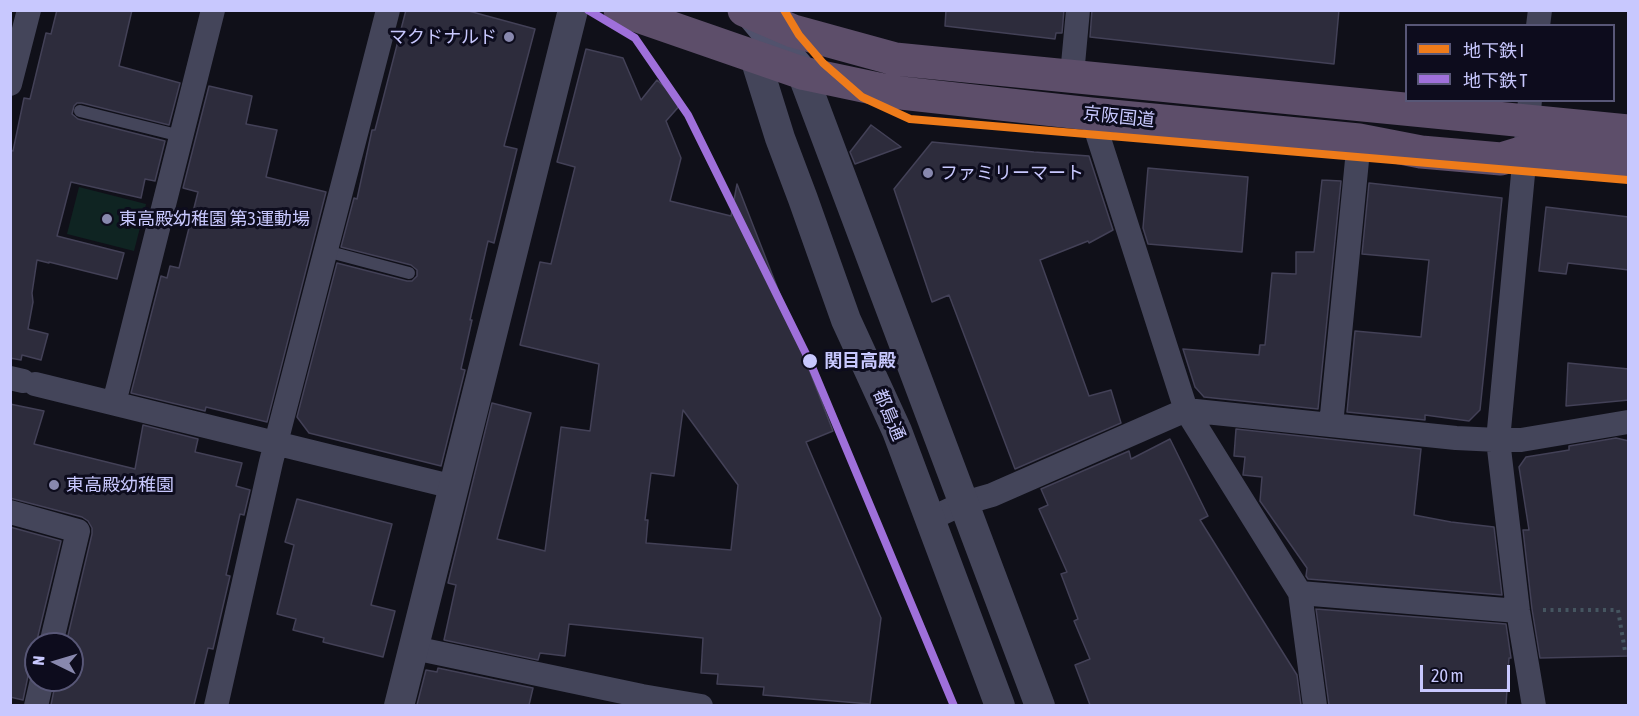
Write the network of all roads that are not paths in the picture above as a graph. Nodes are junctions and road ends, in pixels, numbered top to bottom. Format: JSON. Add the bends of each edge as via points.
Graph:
{"nodes":[{"id":1,"x":29,"y":10,"type":"edge"},
{"id":2,"x":213,"y":10,"type":"edge"},
{"id":3,"x":388,"y":10,"type":"edge"},
{"id":4,"x":573,"y":10,"type":"edge"},
{"id":5,"x":620,"y":10,"type":"edge"},
{"id":6,"x":1078,"y":10,"type":"edge"},
{"id":7,"x":748,"y":11,"type":"edge"},
{"id":8,"x":791,"y":21,"type":"edge"},
{"id":9,"x":754,"y":58,"type":"junction"},
{"id":10,"x":802,"y":72,"type":"junction"},
{"id":11,"x":1072,"y":75,"type":"junction"},
{"id":12,"x":10,"y":84,"type":"edge"},
{"id":13,"x":80,"y":111,"type":"dead end"},
{"id":14,"x":1091,"y":114,"type":"junction"},
{"id":15,"x":1527,"y":125,"type":"edge"},
{"id":16,"x":1629,"y":131,"type":"edge"},
{"id":17,"x":182,"y":136,"type":"junction"},
{"id":18,"x":1359,"y":140,"type":"junction"},
{"id":19,"x":1629,"y":164,"type":"edge"},
{"id":20,"x":326,"y":251,"type":"junction"},
{"id":21,"x":410,"y":273,"type":"dead end"},
{"id":22,"x":23,"y":381,"type":"edge"},
{"id":23,"x":114,"y":403,"type":"junction"},
{"id":24,"x":1186,"y":410,"type":"junction"},
{"id":25,"x":1629,"y":422,"type":"edge"},
{"id":26,"x":1331,"y":425,"type":"junction"},
{"id":27,"x":1498,"y":440,"type":"junction"},
{"id":28,"x":276,"y":443,"type":"junction"},
{"id":29,"x":454,"y":487,"type":"junction"},
{"id":30,"x":964,"y":503,"type":"junction"},
{"id":31,"x":10,"y":512,"type":"edge"},
{"id":32,"x":930,"y":519,"type":"junction"},
{"id":33,"x":1300,"y":593,"type":"junction"},
{"id":34,"x":1518,"y":611,"type":"junction"},
{"id":35,"x":54,"y":632,"type":"edge"},
{"id":36,"x":414,"y":648,"type":"junction"},
{"id":37,"x":216,"y":705,"type":"edge"},
{"id":38,"x":399,"y":705,"type":"edge"},
{"id":39,"x":701,"y":705,"type":"edge"},
{"id":40,"x":1000,"y":705,"type":"edge"},
{"id":41,"x":1040,"y":705,"type":"edge"},
{"id":42,"x":1315,"y":705,"type":"edge"},
{"id":43,"x":1534,"y":705,"type":"edge"}],
"edges":[{"from":1,"to":12,"type":"street"},
{"from":2,"to":17,"type":"street"},
{"from":3,"to":20,"type":"street"},
{"from":4,"to":29,"type":"street"},
{"from":5,"to":9,"type":"highway","name":"京阪国道"},
{"from":6,"to":11,"type":"street"},
{"from":7,"to":8,"type":"highway","name":"京阪国道"},
{"from":7,"to":9,"type":"highway"},
{"from":7,"to":10,"type":"main road"},
{"from":8,"to":10,"type":"highway"},
{"from":8,"to":11,"type":"highway","name":"京阪国道","via":[[895,59]]},
{"from":9,"to":10,"type":"highway","name":"京阪国道"},
{"from":9,"to":32,"type":"street","name":"都島通","via":[[846,320],[897,431]]},
{"from":10,"to":14,"type":"highway","name":"京阪国道","via":[[892,92]]},
{"from":10,"to":30,"type":"street","name":"都島通"},
{"from":11,"to":15,"type":"highway","name":"京阪国道"},
{"from":13,"to":17,"type":"lane"},
{"from":14,"to":18,"type":"highway","name":"京阪国道"},
{"from":14,"to":24,"type":"street"},
{"from":15,"to":16,"type":"highway","name":"京阪国道"},
{"from":15,"to":18,"type":"highway","name":"京阪国道","via":[[1501,159],[1421,152]]},
{"from":15,"to":19,"type":"highway","name":"京阪国道"},
{"from":15,"to":27,"type":"street"},
{"from":17,"to":23,"type":"street"},
{"from":18,"to":26,"type":"street"},
{"from":20,"to":21,"type":"lane"},
{"from":20,"to":28,"type":"street"},
{"from":22,"to":23,"type":"street"},
{"from":23,"to":28,"type":"street"},
{"from":24,"to":26,"type":"street"},
{"from":24,"to":30,"type":"street","via":[[992,495]]},
{"from":24,"to":33,"type":"street"},
{"from":25,"to":27,"type":"street","via":[[1521,440]]},
{"from":26,"to":27,"type":"street"},
{"from":27,"to":34,"type":"street"},
{"from":28,"to":29,"type":"street"},
{"from":28,"to":37,"type":"street"},
{"from":29,"to":36,"type":"street"},
{"from":30,"to":32,"type":"street"},
{"from":30,"to":41,"type":"street","name":"都島通"},
{"from":31,"to":35,"type":"street","via":[[78,531]]},
{"from":32,"to":40,"type":"street","name":"都島通"},
{"from":33,"to":34,"type":"street"},
{"from":33,"to":42,"type":"street"},
{"from":34,"to":43,"type":"street"},
{"from":36,"to":38,"type":"street"},
{"from":36,"to":39,"type":"street"}]}
